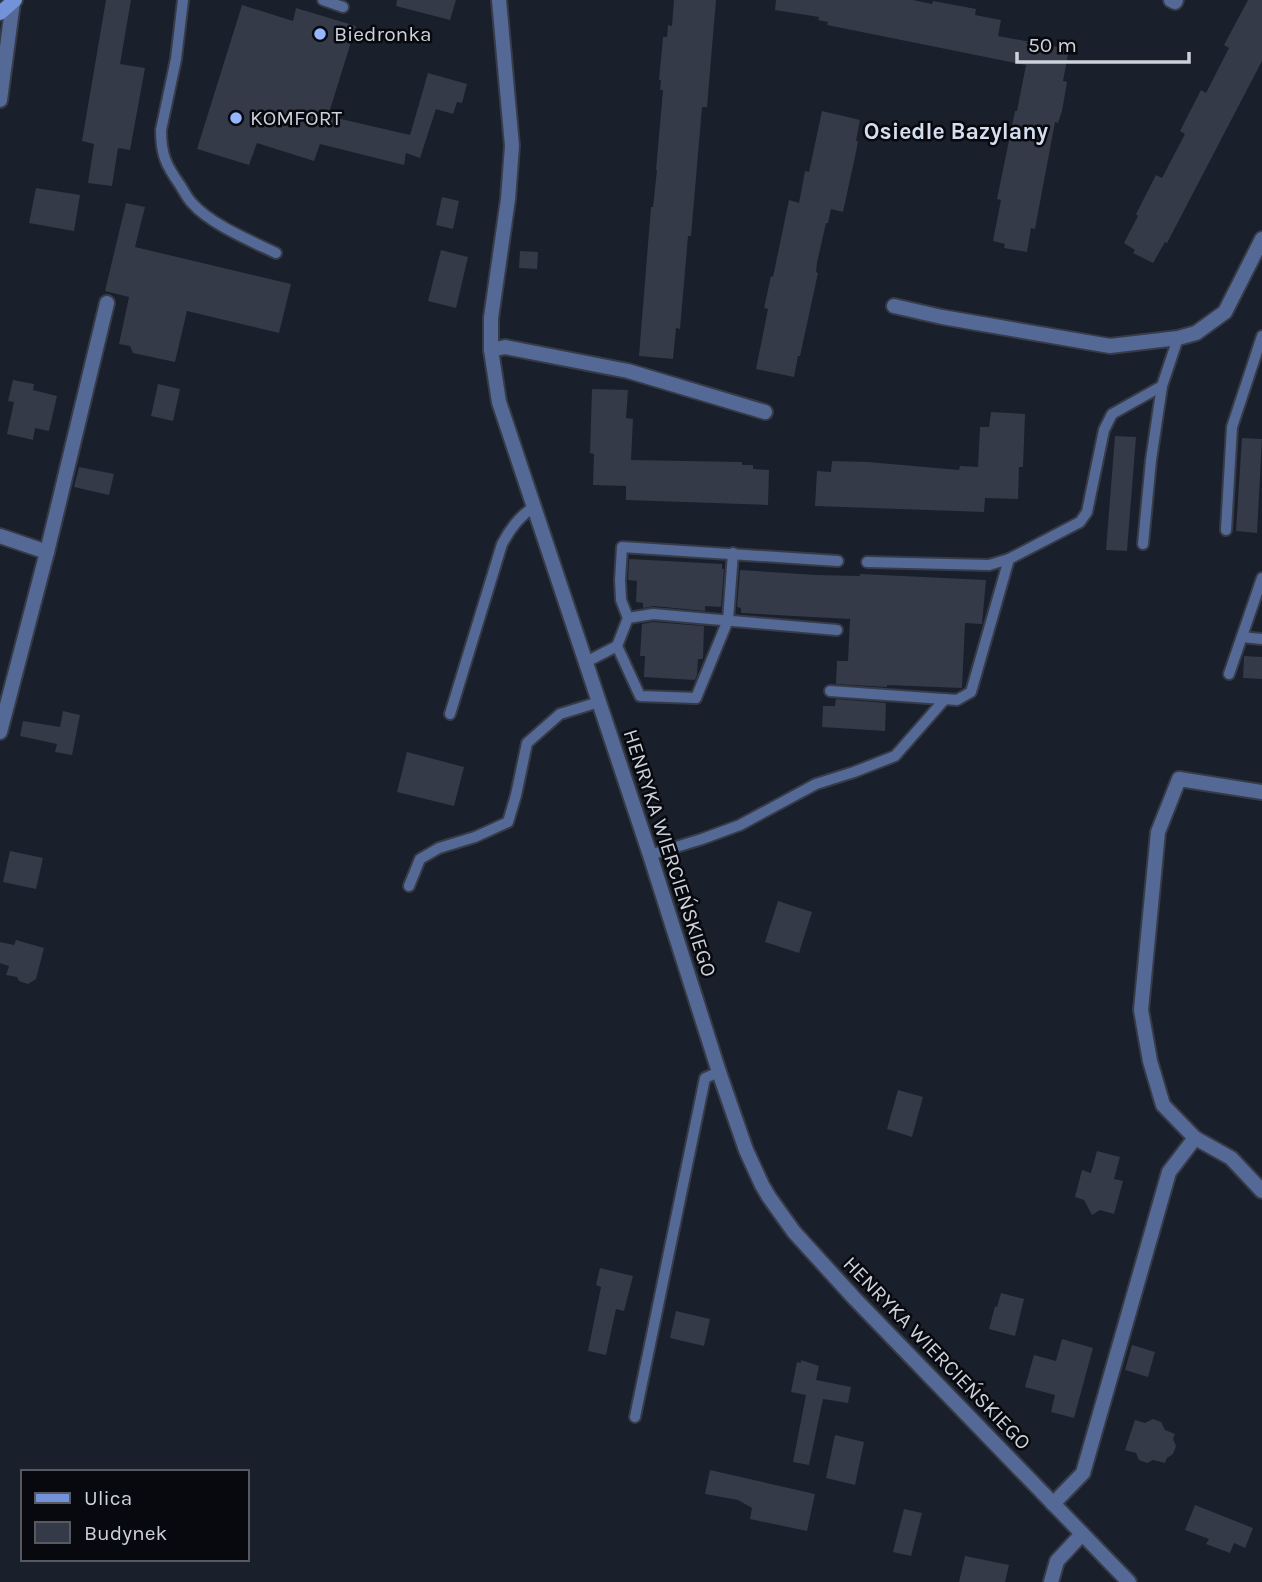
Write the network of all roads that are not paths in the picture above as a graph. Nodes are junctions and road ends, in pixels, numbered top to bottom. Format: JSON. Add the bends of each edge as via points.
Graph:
{"nodes":[{"id":1,"x":183,"y":0,"type":"edge"},
{"id":2,"x":323,"y":0,"type":"edge"},
{"id":3,"x":499,"y":0,"type":"edge"},
{"id":4,"x":14,"y":1,"type":"edge"},
{"id":5,"x":342,"y":7,"type":"dead end"},
{"id":6,"x":0,"y":13,"type":"edge"},
{"id":7,"x":0,"y":100,"type":"edge"},
{"id":8,"x":1260,"y":251,"type":"edge"},
{"id":9,"x":276,"y":253,"type":"dead end"},
{"id":10,"x":107,"y":303,"type":"dead end"},
{"id":11,"x":894,"y":306,"type":"dead end"},
{"id":12,"x":1262,"y":336,"type":"edge"},
{"id":13,"x":1178,"y":338,"type":"junction"},
{"id":14,"x":491,"y":350,"type":"junction"},
{"id":15,"x":1161,"y":386,"type":"junction"},
{"id":16,"x":765,"y":412,"type":"dead end"},
{"id":17,"x":534,"y":506,"type":"junction"},
{"id":18,"x":1226,"y":530,"type":"dead end"},
{"id":19,"x":0,"y":536,"type":"edge"},
{"id":20,"x":1143,"y":544,"type":"dead end"},
{"id":21,"x":47,"y":552,"type":"junction"},
{"id":22,"x":733,"y":553,"type":"junction"},
{"id":23,"x":1009,"y":559,"type":"junction"},
{"id":24,"x":838,"y":561,"type":"dead end"},
{"id":25,"x":867,"y":562,"type":"dead end"},
{"id":26,"x":1262,"y":578,"type":"edge"},
{"id":27,"x":628,"y":618,"type":"junction"},
{"id":28,"x":728,"y":620,"type":"junction"},
{"id":29,"x":837,"y":630,"type":"dead end"},
{"id":30,"x":1242,"y":637,"type":"junction"},
{"id":31,"x":1262,"y":639,"type":"edge"},
{"id":32,"x":617,"y":646,"type":"junction"},
{"id":33,"x":586,"y":662,"type":"junction"},
{"id":34,"x":1229,"y":674,"type":"dead end"},
{"id":35,"x":830,"y":691,"type":"dead end"},
{"id":36,"x":945,"y":699,"type":"junction"},
{"id":37,"x":599,"y":702,"type":"junction"},
{"id":38,"x":450,"y":715,"type":"dead end"},
{"id":39,"x":0,"y":732,"type":"edge"},
{"id":40,"x":1262,"y":793,"type":"edge"},
{"id":41,"x":650,"y":855,"type":"junction"},
{"id":42,"x":409,"y":886,"type":"dead end"},
{"id":43,"x":719,"y":1072,"type":"junction"},
{"id":44,"x":1195,"y":1138,"type":"junction"},
{"id":45,"x":1262,"y":1191,"type":"edge"},
{"id":46,"x":635,"y":1416,"type":"dead end"},
{"id":47,"x":1054,"y":1504,"type":"junction"},
{"id":48,"x":1082,"y":1534,"type":"junction"},
{"id":49,"x":1051,"y":1582,"type":"edge"},
{"id":50,"x":1129,"y":1582,"type":"edge"}],
"edges":[{"from":1,"to":9,"type":"lane","via":[[161,130],[164,162],[193,204],[210,218]]},
{"from":2,"to":5,"type":"lane"},
{"from":3,"to":14,"type":"street","name":"HENRYKA WIERCIEŃSKIEGO","via":[[512,146]]},
{"from":4,"to":6,"type":"main road"},
{"from":4,"to":7,"type":"street"},
{"from":8,"to":13,"type":"street","via":[[1225,312],[1196,333]]},
{"from":10,"to":21,"type":"street"},
{"from":11,"to":13,"type":"street","via":[[1110,346]]},
{"from":12,"to":18,"type":"lane","via":[[1232,426]]},
{"from":13,"to":15,"type":"lane"},
{"from":14,"to":16,"type":"street","via":[[505,347],[628,371]]},
{"from":14,"to":17,"type":"street","name":"HENRYKA WIERCIEŃSKIEGO","via":[[499,402]]},
{"from":15,"to":20,"type":"lane"},
{"from":15,"to":23,"type":"lane","via":[[1112,414],[1104,430],[1087,512],[1080,522]]},
{"from":17,"to":33,"type":"street","name":"HENRYKA WIERCIEŃSKIEGO"},
{"from":17,"to":38,"type":"lane","via":[[519,518],[502,544]]},
{"from":19,"to":21,"type":"street"},
{"from":21,"to":39,"type":"street"},
{"from":22,"to":24,"type":"lane"},
{"from":22,"to":27,"type":"lane","via":[[622,547],[621,600]]},
{"from":22,"to":28,"type":"lane"},
{"from":23,"to":25,"type":"lane","via":[[989,565]]},
{"from":23,"to":36,"type":"lane","via":[[971,692],[957,700]]},
{"from":26,"to":30,"type":"lane"},
{"from":27,"to":28,"type":"lane","via":[[653,614]]},
{"from":27,"to":32,"type":"lane"},
{"from":28,"to":29,"type":"lane"},
{"from":28,"to":32,"type":"lane","via":[[696,698],[639,696]]},
{"from":30,"to":31,"type":"lane"},
{"from":30,"to":34,"type":"lane"},
{"from":32,"to":33,"type":"lane"},
{"from":33,"to":37,"type":"street","name":"HENRYKA WIERCIEŃSKIEGO"},
{"from":35,"to":36,"type":"lane"},
{"from":36,"to":41,"type":"lane","via":[[895,756],[816,784],[740,825]]},
{"from":37,"to":41,"type":"street","name":"HENRYKA WIERCIEŃSKIEGO"},
{"from":37,"to":42,"type":"lane","via":[[560,714],[527,743],[508,822],[420,859]]},
{"from":40,"to":44,"type":"street","via":[[1179,779],[1158,832],[1141,1010],[1163,1105]]},
{"from":41,"to":43,"type":"street","name":"HENRYKA WIERCIEŃSKIEGO"},
{"from":43,"to":46,"type":"lane","via":[[705,1078]]},
{"from":43,"to":47,"type":"street","name":"HENRYKA WIERCIEŃSKIEGO","via":[[762,1185],[794,1232]]},
{"from":44,"to":45,"type":"street","via":[[1230,1158]]},
{"from":44,"to":47,"type":"street","via":[[1170,1172],[1083,1473]]},
{"from":47,"to":48,"type":"street","name":"HENRYKA WIERCIEŃSKIEGO"},
{"from":48,"to":49,"type":"street","via":[[1057,1561]]},
{"from":48,"to":50,"type":"street","name":"HENRYKA WIERCIEŃSKIEGO"}]}
